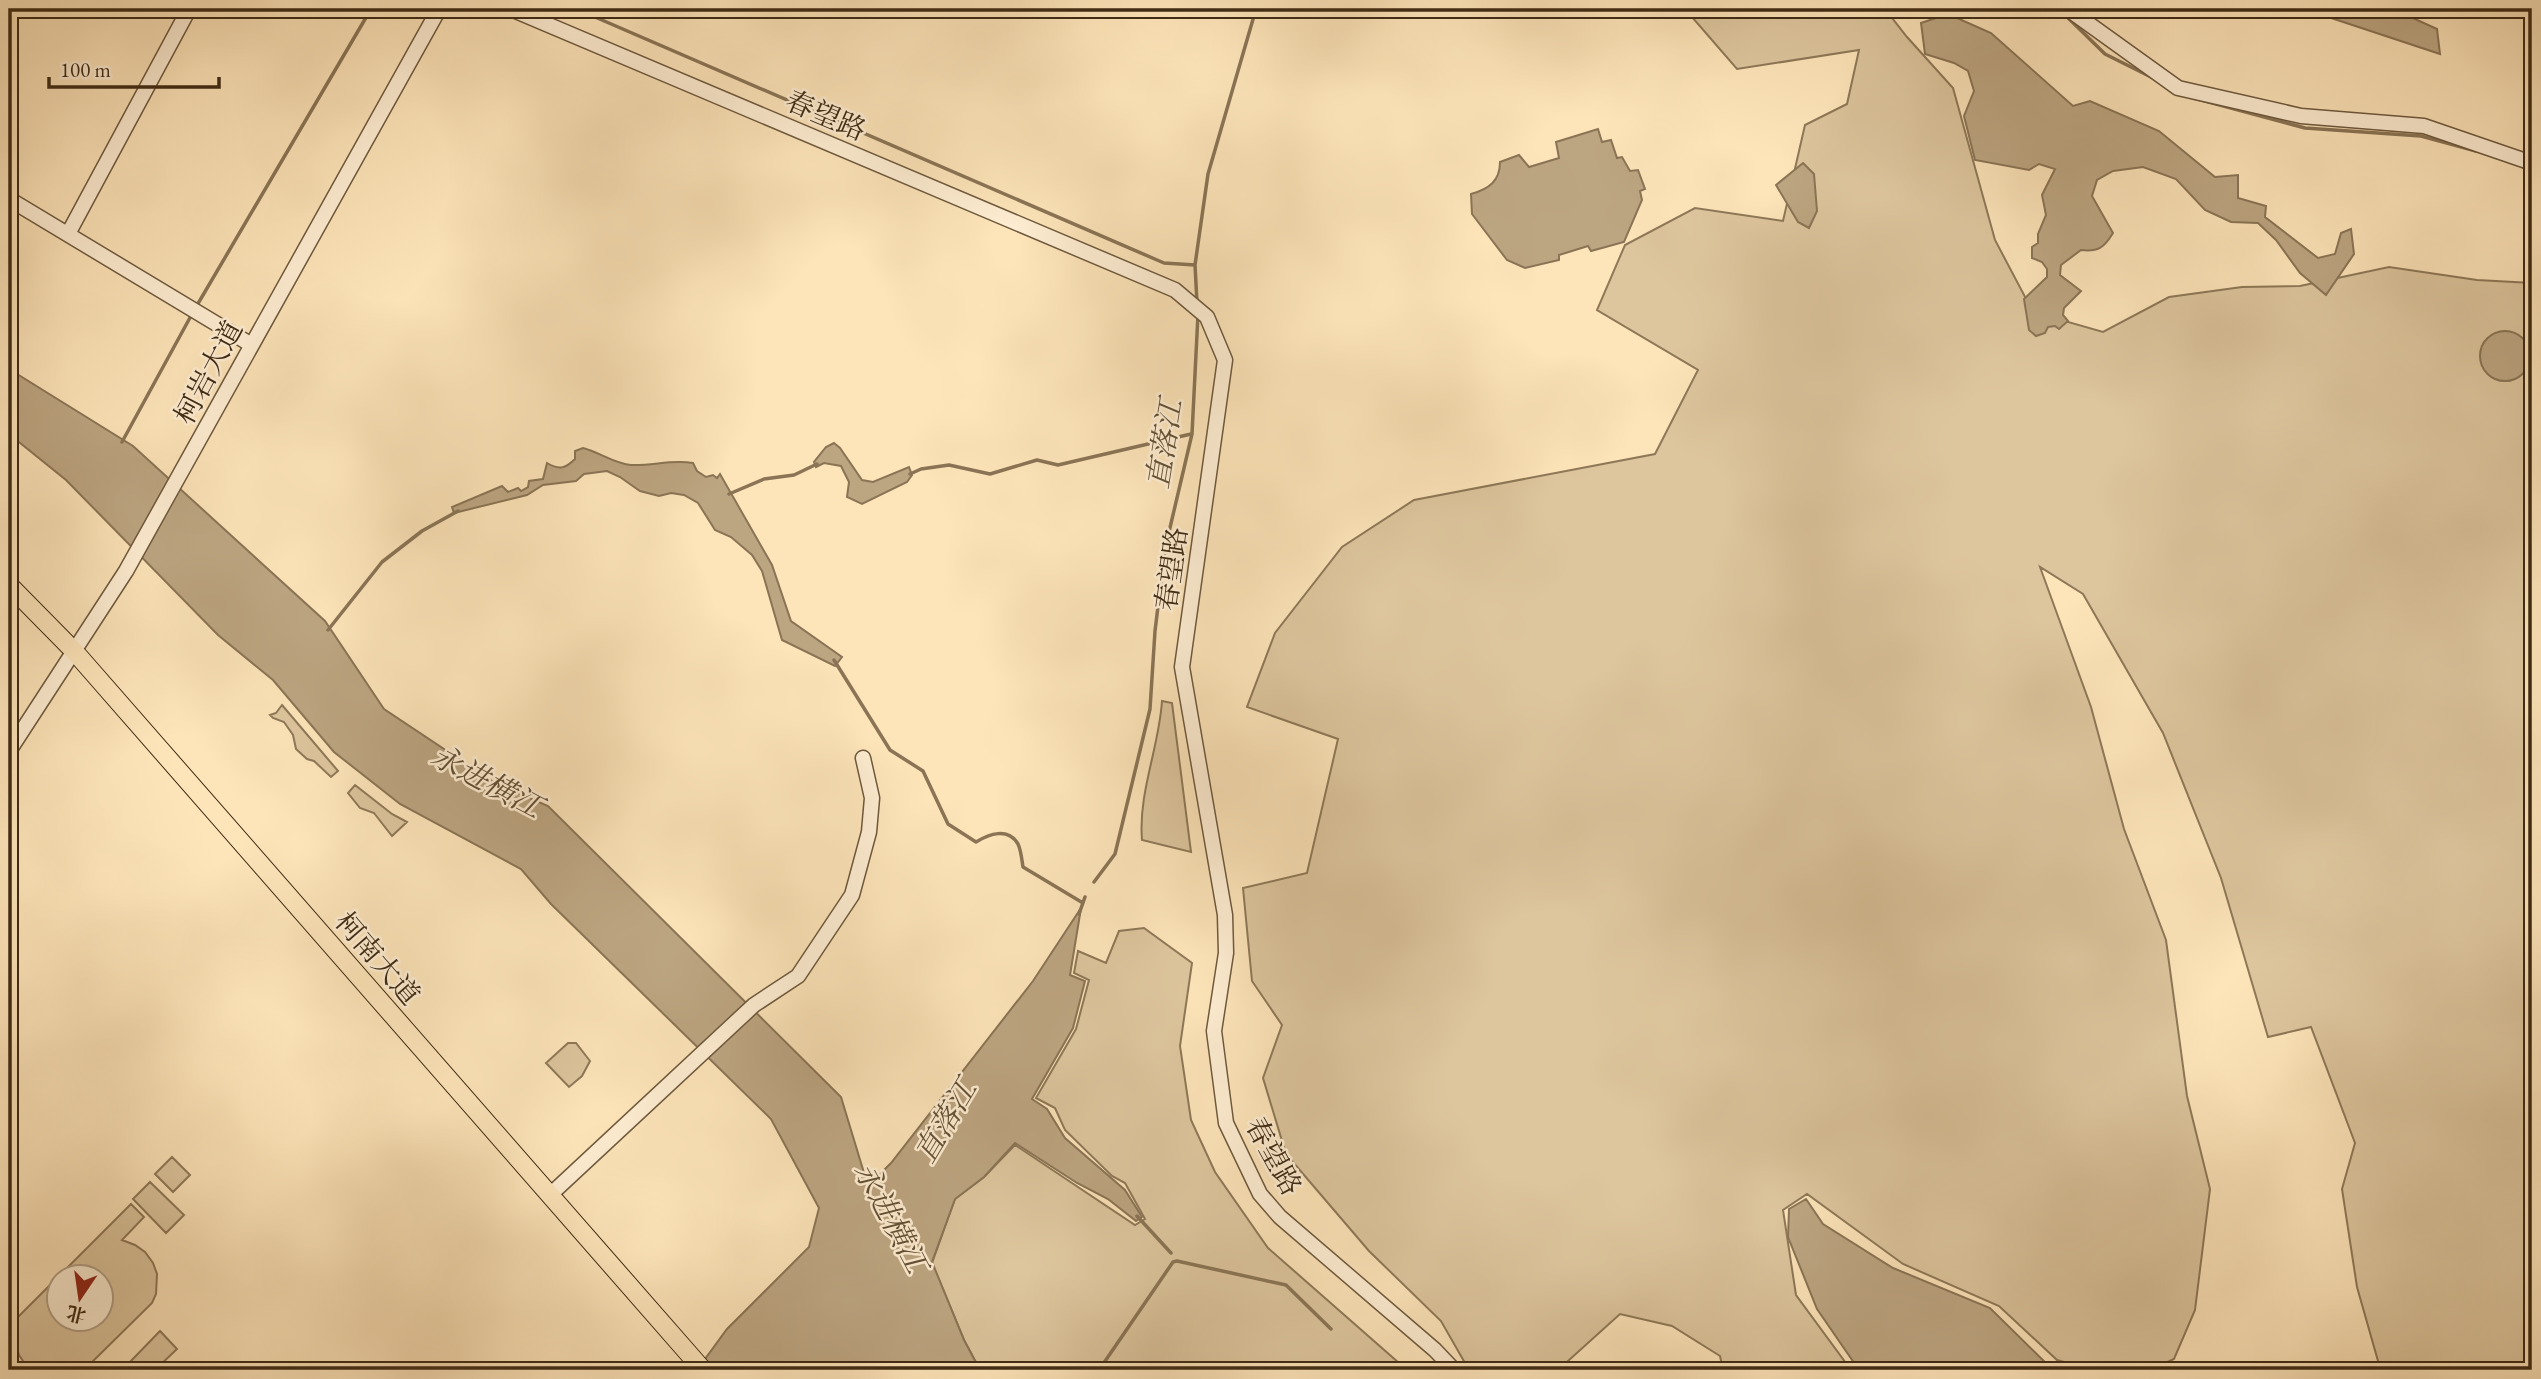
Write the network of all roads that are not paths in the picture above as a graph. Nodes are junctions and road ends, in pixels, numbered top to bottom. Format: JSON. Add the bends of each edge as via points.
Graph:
{"nodes":[{"id":1,"x":189,"y":9,"type":"edge"},
{"id":2,"x":439,"y":9,"type":"edge"},
{"id":3,"x":511,"y":9,"type":"edge"},
{"id":4,"x":2068,"y":9,"type":"edge"},
{"id":5,"x":2532,"y":163,"type":"edge"},
{"id":6,"x":9,"y":199,"type":"edge"},
{"id":7,"x":68,"y":234,"type":"junction"},
{"id":8,"x":250,"y":344,"type":"junction"},
{"id":9,"x":9,"y":585,"type":"edge"},
{"id":10,"x":74,"y":651,"type":"junction"},
{"id":11,"x":9,"y":751,"type":"edge"},
{"id":12,"x":863,"y":758,"type":"dead end"},
{"id":13,"x":551,"y":1195,"type":"junction"},
{"id":14,"x":703,"y":1370,"type":"edge"},
{"id":15,"x":1454,"y":1370,"type":"edge"}],
"edges":[{"from":1,"to":7,"type":"street"},
{"from":2,"to":8,"type":"street","name":"柯岩大道"},
{"from":3,"to":15,"type":"street","name":"春望路","via":[[1175,289],[1205,316],[1225,360],[1182,667],[1226,915],[1226,953],[1214,1031],[1226,1123],[1260,1194],[1280,1217]]},
{"from":4,"to":5,"type":"street","via":[[2178,88],[2301,116],[2424,126]]},
{"from":6,"to":7,"type":"street"},
{"from":7,"to":8,"type":"street"},
{"from":8,"to":10,"type":"street","name":"柯岩大道","via":[[126,571]]},
{"from":9,"to":10,"type":"main road","name":"柯南大道"},
{"from":10,"to":11,"type":"street","name":"柯岩大道"},
{"from":10,"to":13,"type":"main road","name":"柯南大道"},
{"from":12,"to":13,"type":"street","via":[[872,798],[869,832],[852,895],[798,976],[754,1005]]},
{"from":13,"to":14,"type":"main road","name":"柯南大道"}]}
